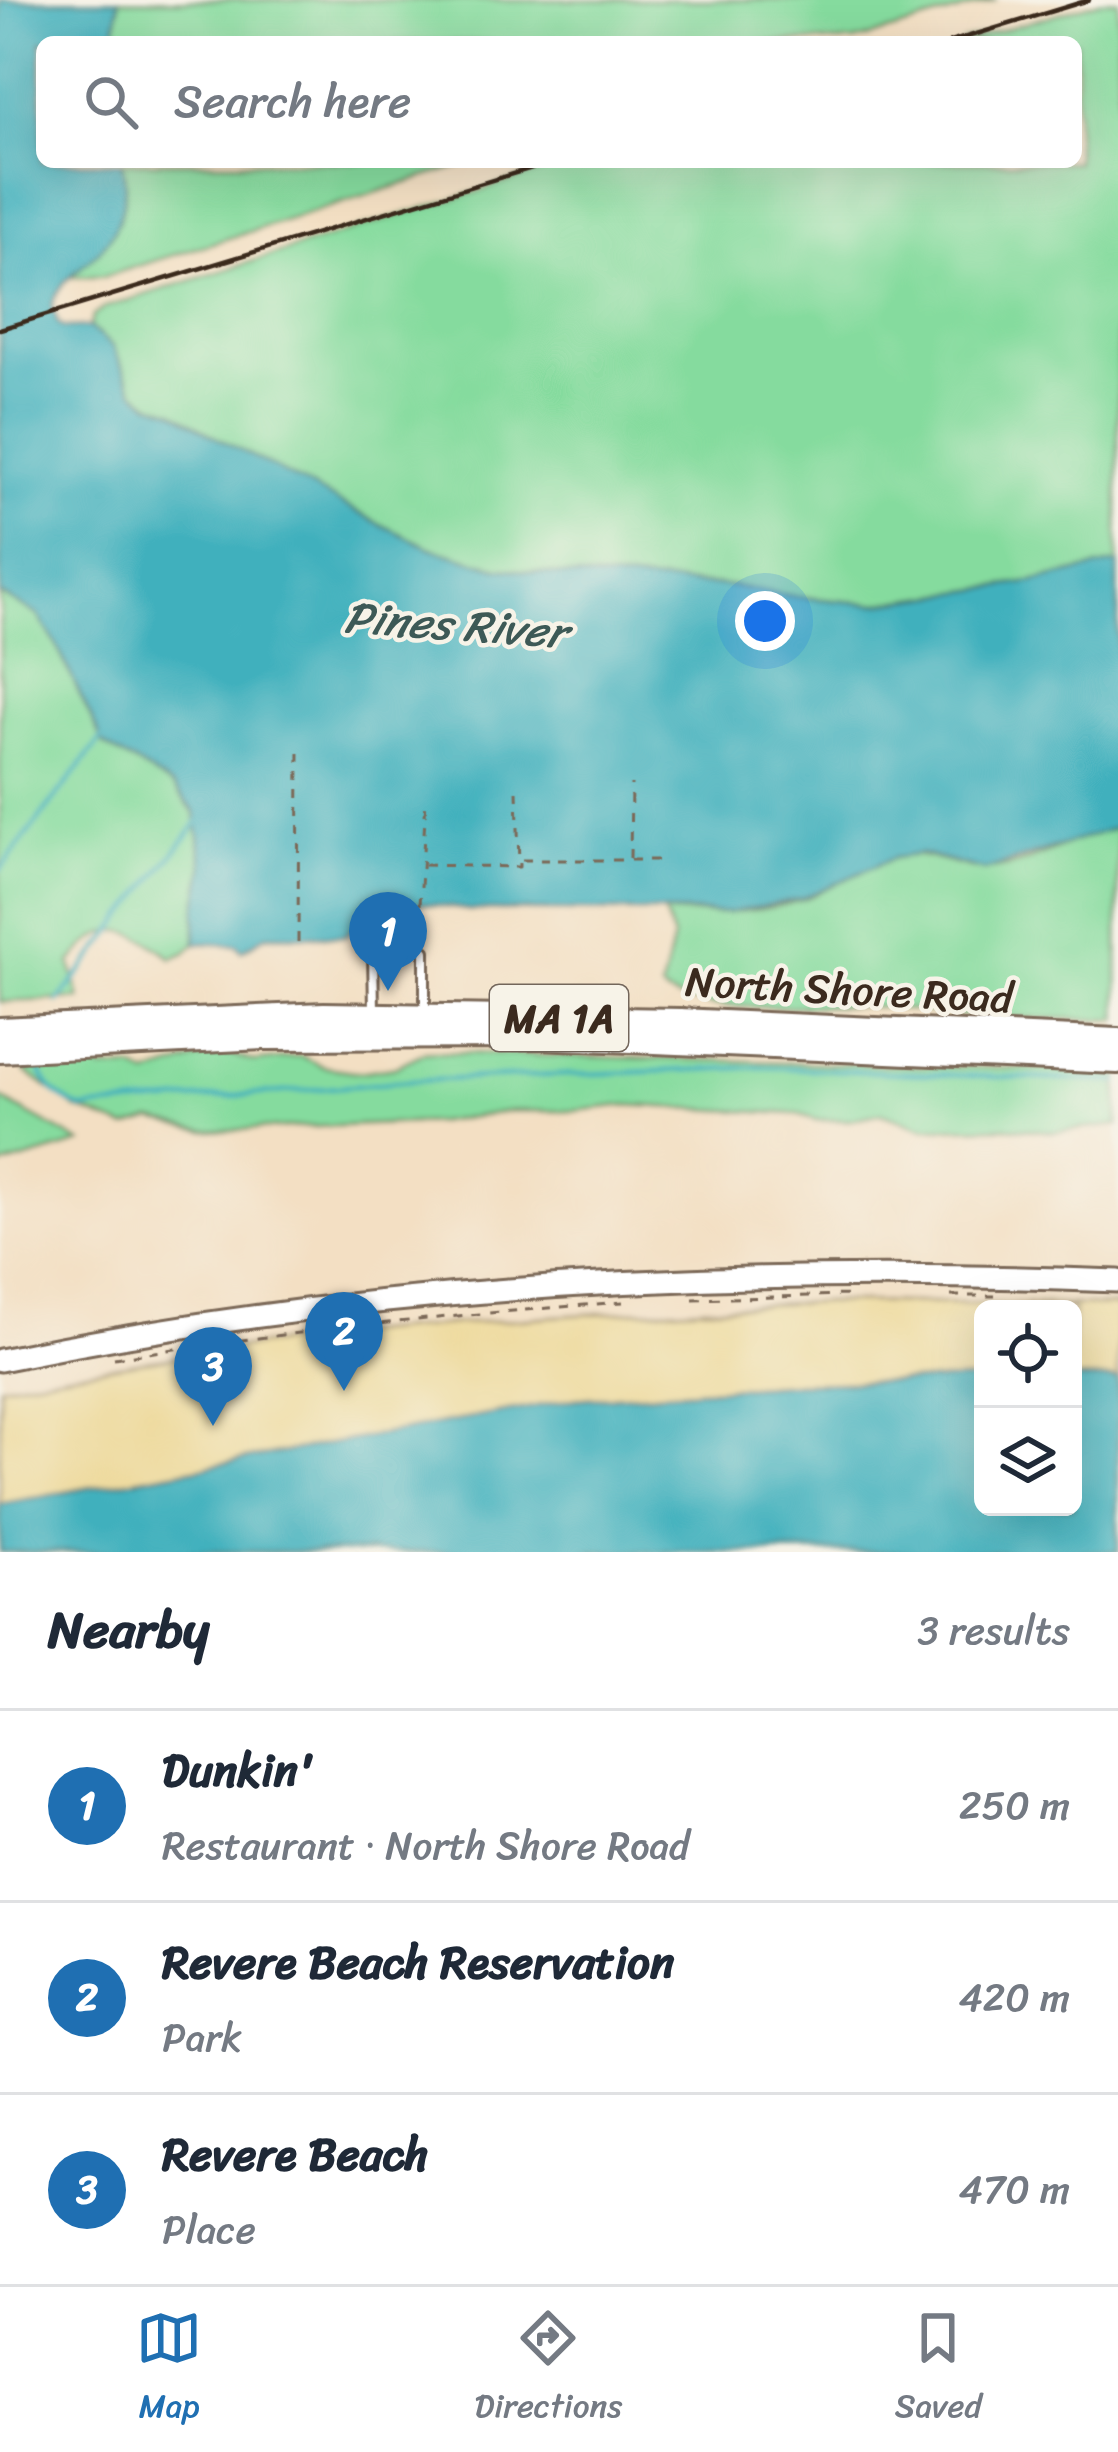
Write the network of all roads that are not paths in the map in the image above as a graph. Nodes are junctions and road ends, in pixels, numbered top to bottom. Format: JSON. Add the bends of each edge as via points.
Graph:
{"nodes":[{"id":1,"x":374,"y":1016,"type":"junction"},
{"id":2,"x":425,"y":1016,"type":"junction"},
{"id":3,"x":0,"y":1030,"type":"edge"},
{"id":4,"x":1118,"y":1041,"type":"edge"},
{"id":5,"x":0,"y":1050,"type":"edge"},
{"id":6,"x":1118,"y":1061,"type":"edge"},
{"id":7,"x":1118,"y":1281,"type":"edge"},
{"id":8,"x":0,"y":1360,"type":"edge"}],
"edges":[{"from":1,"to":2,"type":"highway","name":"North Shore Road","number":"MA 1A"},
{"from":1,"to":2,"type":"lane","via":[[374,952],[414,945],[425,951]]},
{"from":1,"to":3,"type":"highway","name":"North Shore Road","number":"MA 1A"},
{"from":2,"to":4,"type":"highway","name":"North Shore Road","number":"MA 1A"},
{"from":5,"to":6,"type":"highway","name":"North Shore Road","number":"MA 1A","via":[[263,1037],[538,1036]]},
{"from":7,"to":8,"type":"main road","via":[[649,1281],[278,1315]]}]}
